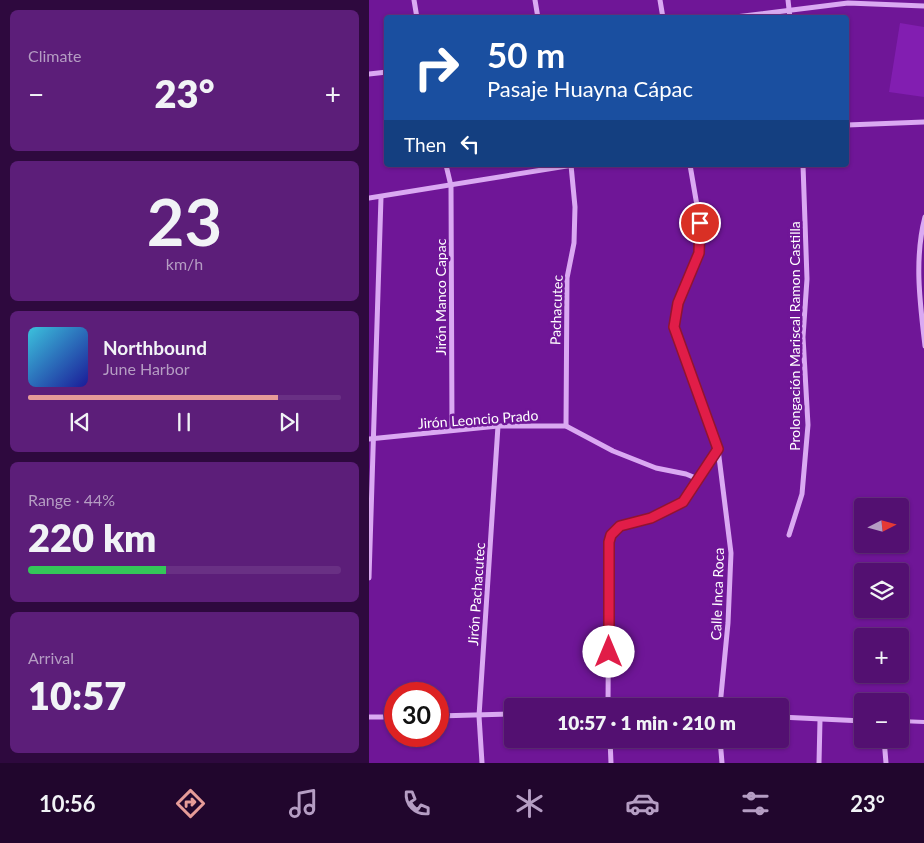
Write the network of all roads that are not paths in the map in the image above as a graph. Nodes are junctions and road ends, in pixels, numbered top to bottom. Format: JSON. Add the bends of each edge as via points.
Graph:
{"nodes":[{"id":1,"x":415,"y":0,"type":"edge"},
{"id":2,"x":535,"y":0,"type":"edge"},
{"id":3,"x":660,"y":0,"type":"edge"},
{"id":4,"x":788,"y":0,"type":"edge"},
{"id":5,"x":924,"y":6,"type":"edge"},
{"id":6,"x":789,"y":9,"type":"junction"},
{"id":7,"x":417,"y":15,"type":"edge"},
{"id":8,"x":538,"y":15,"type":"edge"},
{"id":9,"x":662,"y":15,"type":"edge"},
{"id":10,"x":748,"y":15,"type":"edge"},
{"id":11,"x":790,"y":15,"type":"edge"},
{"id":12,"x":384,"y":72,"type":"edge"},
{"id":13,"x":369,"y":74,"type":"edge"},
{"id":14,"x":924,"y":122,"type":"edge"},
{"id":15,"x":849,"y":125,"type":"edge"},
{"id":16,"x":446,"y":167,"type":"edge"},
{"id":17,"x":560,"y":167,"type":"edge"},
{"id":18,"x":572,"y":167,"type":"edge"},
{"id":19,"x":690,"y":167,"type":"edge"},
{"id":20,"x":803,"y":167,"type":"edge"},
{"id":21,"x":451,"y":186,"type":"junction"},
{"id":22,"x":381,"y":197,"type":"junction"},
{"id":23,"x":369,"y":198,"type":"edge"},
{"id":24,"x":924,"y":217,"type":"edge"},
{"id":25,"x":924,"y":346,"type":"edge"},
{"id":26,"x":498,"y":426,"type":"junction"},
{"id":27,"x":566,"y":426,"type":"junction"},
{"id":28,"x":452,"y":430,"type":"junction"},
{"id":29,"x":372,"y":439,"type":"edge"},
{"id":30,"x":718,"y":449,"type":"junction"},
{"id":31,"x":698,"y":479,"type":"junction"},
{"id":32,"x":789,"y":535,"type":"dead end"},
{"id":33,"x":369,"y":578,"type":"edge"},
{"id":34,"x":608,"y":698,"type":"edge"},
{"id":35,"x":721,"y":698,"type":"edge"},
{"id":36,"x":504,"y":715,"type":"edge"},
{"id":37,"x":449,"y":716,"type":"edge"},
{"id":38,"x":479,"y":716,"type":"junction"},
{"id":39,"x":369,"y":717,"type":"edge"},
{"id":40,"x":384,"y":717,"type":"edge"},
{"id":41,"x":789,"y":718,"type":"edge"},
{"id":42,"x":820,"y":720,"type":"junction"},
{"id":43,"x":854,"y":721,"type":"edge"},
{"id":44,"x":909,"y":722,"type":"edge"},
{"id":45,"x":924,"y":722,"type":"edge"},
{"id":46,"x":610,"y":748,"type":"edge"},
{"id":47,"x":721,"y":748,"type":"edge"},
{"id":48,"x":884,"y":748,"type":"edge"},
{"id":49,"x":482,"y":763,"type":"edge"},
{"id":50,"x":611,"y":763,"type":"edge"},
{"id":51,"x":722,"y":763,"type":"edge"},
{"id":52,"x":819,"y":763,"type":"edge"},
{"id":53,"x":885,"y":763,"type":"edge"}],
"edges":[{"from":1,"to":7,"type":"street"},
{"from":2,"to":8,"type":"street"},
{"from":3,"to":9,"type":"street"},
{"from":4,"to":6,"type":"street"},
{"from":5,"to":6,"type":"street","via":[[848,3]]},
{"from":6,"to":10,"type":"street"},
{"from":6,"to":11,"type":"street"},
{"from":12,"to":13,"type":"street"},
{"from":14,"to":15,"type":"street"},
{"from":16,"to":21,"type":"street","name":"Jirón Manco Capac"},
{"from":17,"to":21,"type":"street"},
{"from":18,"to":27,"type":"street","name":"Pachacutec","via":[[575,208],[574,243],[567,278]]},
{"from":19,"to":30,"type":"street","name":"Calle Inca Roca","via":[[700,223],[699,253],[678,303],[674,327]]},
{"from":20,"to":32,"type":"street","name":"Prolongación Mariscal Ramon Castilla","via":[[807,279],[803,337],[808,425],[802,494]]},
{"from":21,"to":22,"type":"street"},
{"from":21,"to":28,"type":"street","name":"Jirón Manco Capac"},
{"from":22,"to":23,"type":"street"},
{"from":22,"to":29,"type":"street"},
{"from":24,"to":25,"type":"street","via":[[918,285]]},
{"from":26,"to":27,"type":"street","name":"Jirón Leoncio Prado"},
{"from":26,"to":28,"type":"street","name":"Jirón Leoncio Prado"},
{"from":26,"to":38,"type":"street","name":"Jirón Pachacutec"},
{"from":27,"to":31,"type":"street","name":"Jirón Leoncio Prado","via":[[613,451],[656,468]]},
{"from":28,"to":29,"type":"street","name":"Jirón Leoncio Prado"},
{"from":29,"to":33,"type":"street"},
{"from":30,"to":31,"type":"street"},
{"from":30,"to":35,"type":"street","name":"Calle Inca Roca","via":[[731,553],[729,623]]},
{"from":31,"to":34,"type":"street","via":[[683,502],[651,518],[620,526],[611,535]]},
{"from":36,"to":38,"type":"street"},
{"from":37,"to":38,"type":"street"},
{"from":38,"to":49,"type":"street","name":"Jirón Pachacutec"},
{"from":39,"to":40,"type":"street"},
{"from":41,"to":42,"type":"street"},
{"from":42,"to":43,"type":"street"},
{"from":42,"to":52,"type":"street"},
{"from":44,"to":45,"type":"lane"},
{"from":46,"to":50,"type":"street"},
{"from":47,"to":51,"type":"street"},
{"from":48,"to":53,"type":"street"}]}
